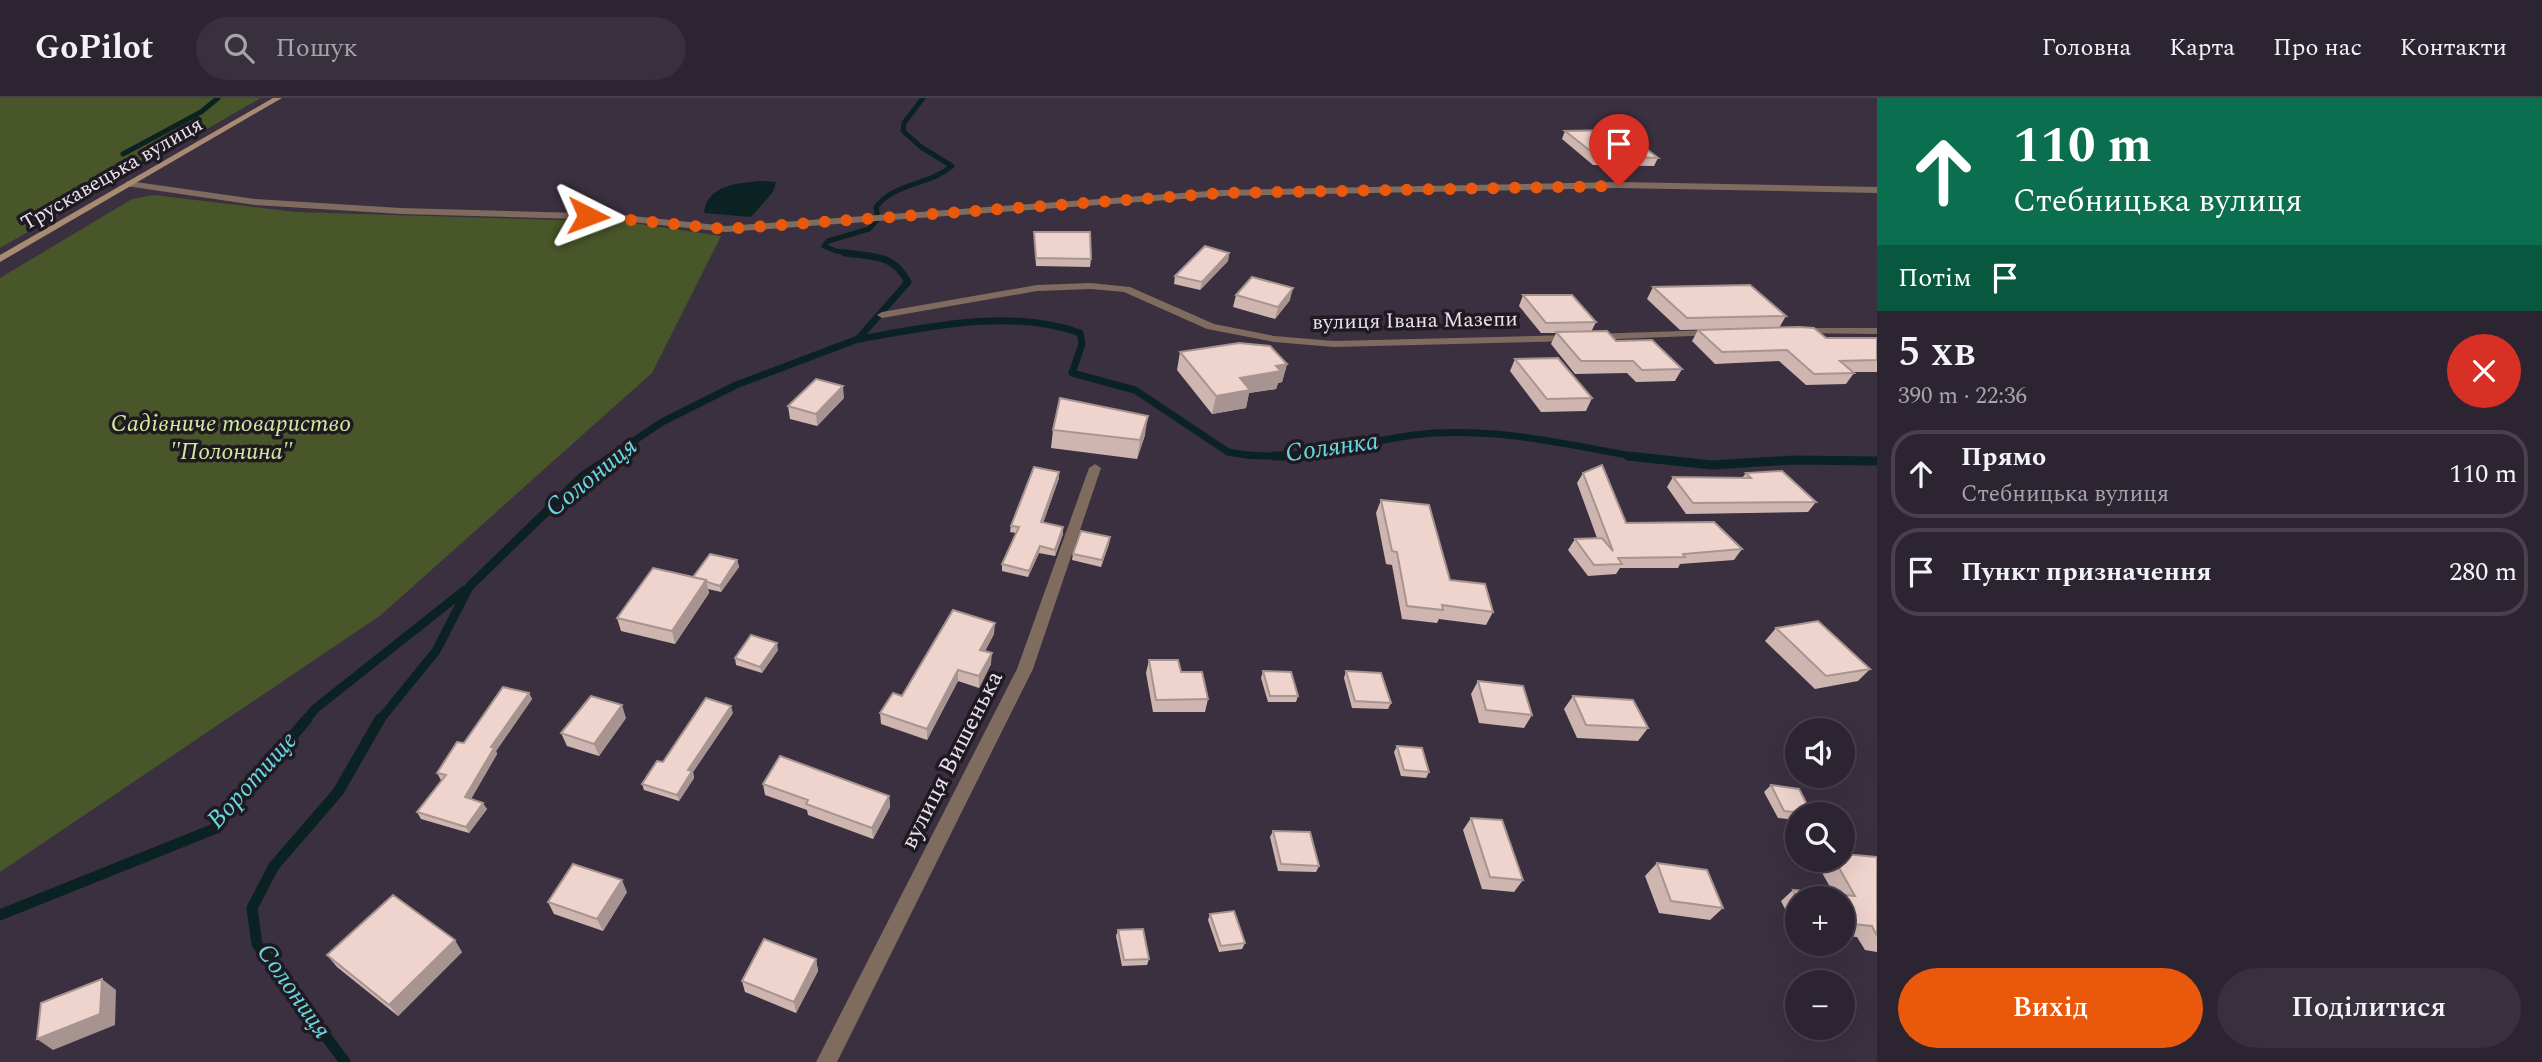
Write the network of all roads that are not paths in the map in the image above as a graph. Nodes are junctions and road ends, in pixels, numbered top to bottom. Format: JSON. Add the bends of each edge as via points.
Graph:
{"nodes":[{"id":1,"x":278,"y":98,"type":"edge"},
{"id":2,"x":129,"y":184,"type":"junction"},
{"id":3,"x":1877,"y":190,"type":"edge"},
{"id":4,"x":0,"y":259,"type":"edge"},
{"id":5,"x":882,"y":315,"type":"dead end"},
{"id":6,"x":1786,"y":331,"type":"edge"},
{"id":7,"x":1877,"y":331,"type":"edge"},
{"id":8,"x":1731,"y":333,"type":"edge"},
{"id":9,"x":1095,"y":468,"type":"dead end"},
{"id":10,"x":826,"y":1062,"type":"edge"}],
"edges":[{"from":1,"to":2,"type":"street","name":"Трускавецька вулиця"},
{"from":2,"to":3,"type":"street","via":[[255,202],[614,217],[708,228],[1223,193],[1605,186]]},
{"from":2,"to":4,"type":"street","name":"Трускавецька вулиця"},
{"from":5,"to":8,"type":"street","name":"вулиця Івана Мазепи","via":[[1037,288],[1091,286],[1126,289],[1211,327],[1240,334],[1334,344]]},
{"from":6,"to":7,"type":"street"},
{"from":9,"to":10,"type":"street","name":"вулиця Вишенька","via":[[1025,669]]}]}
